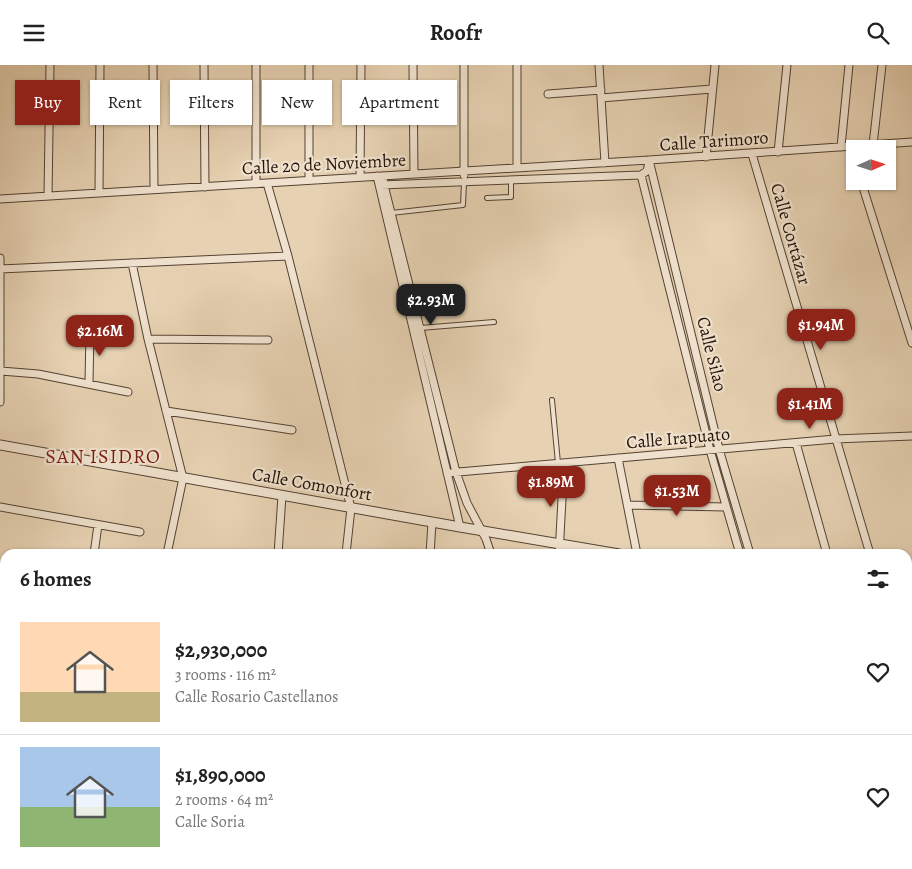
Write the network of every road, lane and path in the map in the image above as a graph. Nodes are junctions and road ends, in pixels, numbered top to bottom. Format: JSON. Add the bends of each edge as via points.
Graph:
{"nodes":[{"id":1,"x":50,"y":65,"type":"edge"},
{"id":2,"x":100,"y":65,"type":"edge"},
{"id":3,"x":153,"y":65,"type":"edge"},
{"id":4,"x":204,"y":65,"type":"edge"},
{"id":5,"x":256,"y":65,"type":"edge"},
{"id":6,"x":309,"y":65,"type":"edge"},
{"id":7,"x":361,"y":65,"type":"edge"},
{"id":8,"x":413,"y":65,"type":"edge"},
{"id":9,"x":464,"y":65,"type":"edge"},
{"id":10,"x":517,"y":65,"type":"edge"},
{"id":11,"x":599,"y":65,"type":"edge"},
{"id":12,"x":714,"y":65,"type":"edge"},
{"id":13,"x":787,"y":65,"type":"edge"},
{"id":14,"x":849,"y":65,"type":"edge"},
{"id":15,"x":882,"y":65,"type":"edge"},
{"id":16,"x":712,"y":89,"type":"junction"},
{"id":17,"x":548,"y":94,"type":"dead end"},
{"id":18,"x":601,"y":94,"type":"junction"},
{"id":19,"x":874,"y":140,"type":"edge"},
{"id":20,"x":912,"y":143,"type":"edge"},
{"id":21,"x":896,"y":144,"type":"edge"},
{"id":22,"x":846,"y":146,"type":"edge"},
{"id":23,"x":841,"y":147,"type":"junction"},
{"id":24,"x":778,"y":152,"type":"junction"},
{"id":25,"x":752,"y":154,"type":"junction"},
{"id":26,"x":706,"y":157,"type":"junction"},
{"id":27,"x":650,"y":160,"type":"junction"},
{"id":28,"x":605,"y":163,"type":"junction"},
{"id":29,"x":517,"y":168,"type":"junction"},
{"id":30,"x":464,"y":171,"type":"junction"},
{"id":31,"x":414,"y":174,"type":"junction"},
{"id":32,"x":641,"y":175,"type":"junction"},
{"id":33,"x":380,"y":176,"type":"junction"},
{"id":34,"x":360,"y":177,"type":"junction"},
{"id":35,"x":309,"y":180,"type":"junction"},
{"id":36,"x":511,"y":180,"type":"junction"},
{"id":37,"x":464,"y":182,"type":"junction"},
{"id":38,"x":256,"y":183,"type":"junction"},
{"id":39,"x":267,"y":183,"type":"junction"},
{"id":40,"x":381,"y":185,"type":"junction"},
{"id":41,"x":204,"y":187,"type":"junction"},
{"id":42,"x":154,"y":189,"type":"junction"},
{"id":43,"x":864,"y":190,"type":"edge"},
{"id":44,"x":99,"y":193,"type":"junction"},
{"id":45,"x":48,"y":196,"type":"junction"},
{"id":46,"x":487,"y":198,"type":"dead end"},
{"id":47,"x":0,"y":199,"type":"edge"},
{"id":48,"x":391,"y":213,"type":"junction"},
{"id":49,"x":288,"y":256,"type":"junction"},
{"id":50,"x":0,"y":258,"type":"edge"},
{"id":51,"x":132,"y":263,"type":"junction"},
{"id":52,"x":0,"y":269,"type":"edge"},
{"id":53,"x":904,"y":317,"type":"junction"},
{"id":54,"x":912,"y":317,"type":"edge"},
{"id":55,"x":494,"y":322,"type":"dead end"},
{"id":56,"x":420,"y":328,"type":"junction"},
{"id":57,"x":90,"y":330,"type":"dead end"},
{"id":58,"x":148,"y":339,"type":"junction"},
{"id":59,"x":268,"y":340,"type":"dead end"},
{"id":60,"x":912,"y":343,"type":"edge"},
{"id":61,"x":1,"y":371,"type":"edge"},
{"id":62,"x":89,"y":383,"type":"junction"},
{"id":63,"x":128,"y":392,"type":"dead end"},
{"id":64,"x":552,"y":400,"type":"dead end"},
{"id":65,"x":0,"y":402,"type":"edge"},
{"id":66,"x":166,"y":411,"type":"junction"},
{"id":67,"x":292,"y":430,"type":"dead end"},
{"id":68,"x":912,"y":436,"type":"edge"},
{"id":69,"x":835,"y":439,"type":"junction"},
{"id":70,"x":796,"y":443,"type":"junction"},
{"id":71,"x":0,"y":445,"type":"edge"},
{"id":72,"x":719,"y":449,"type":"junction"},
{"id":73,"x":710,"y":450,"type":"junction"},
{"id":74,"x":618,"y":458,"type":"junction"},
{"id":75,"x":561,"y":463,"type":"junction"},
{"id":76,"x":456,"y":472,"type":"junction"},
{"id":77,"x":447,"y":473,"type":"junction"},
{"id":78,"x":183,"y":478,"type":"junction"},
{"id":79,"x":282,"y":496,"type":"junction"},
{"id":80,"x":628,"y":505,"type":"junction"},
{"id":81,"x":0,"y":507,"type":"edge"},
{"id":82,"x":726,"y":507,"type":"junction"},
{"id":83,"x":350,"y":508,"type":"junction"},
{"id":84,"x":432,"y":523,"type":"junction"},
{"id":85,"x":98,"y":525,"type":"junction"},
{"id":86,"x":460,"y":527,"type":"junction"},
{"id":87,"x":482,"y":531,"type":"junction"},
{"id":88,"x":140,"y":532,"type":"dead end"},
{"id":89,"x":95,"y":549,"type":"edge"},
{"id":90,"x":168,"y":549,"type":"edge"},
{"id":91,"x":278,"y":549,"type":"edge"},
{"id":92,"x":346,"y":549,"type":"edge"},
{"id":93,"x":430,"y":549,"type":"edge"},
{"id":94,"x":489,"y":549,"type":"edge"},
{"id":95,"x":560,"y":549,"type":"edge"},
{"id":96,"x":636,"y":549,"type":"edge"},
{"id":97,"x":739,"y":549,"type":"edge"},
{"id":98,"x":749,"y":549,"type":"edge"},
{"id":99,"x":827,"y":549,"type":"edge"},
{"id":100,"x":868,"y":549,"type":"edge"}],
"edges":[{"from":1,"to":45,"type":"street"},
{"from":2,"to":44,"type":"street"},
{"from":3,"to":42,"type":"street"},
{"from":4,"to":41,"type":"street"},
{"from":5,"to":38,"type":"street"},
{"from":6,"to":35,"type":"street"},
{"from":7,"to":34,"type":"street"},
{"from":8,"to":31,"type":"street"},
{"from":9,"to":30,"type":"street"},
{"from":10,"to":29,"type":"street"},
{"from":11,"to":18,"type":"street"},
{"from":12,"to":16,"type":"street"},
{"from":13,"to":24,"type":"street"},
{"from":14,"to":23,"type":"street"},
{"from":15,"to":19,"type":"street"},
{"from":16,"to":18,"type":"street"},
{"from":16,"to":26,"type":"street"},
{"from":17,"to":18,"type":"street"},
{"from":18,"to":28,"type":"street"},
{"from":20,"to":21,"type":"street","name":"Calle Tarimoro"},
{"from":22,"to":23,"type":"street","name":"Calle Tarimoro"},
{"from":23,"to":24,"type":"street","name":"Calle Tarimoro"},
{"from":24,"to":25,"type":"street","name":"Calle Tarimoro"},
{"from":25,"to":26,"type":"street","name":"Calle Tarimoro"},
{"from":25,"to":69,"type":"street","name":"Calle Cortázar"},
{"from":26,"to":27,"type":"street","name":"Calle Tarimoro"},
{"from":27,"to":28,"type":"street","name":"Calle 20 de Noviembre"},
{"from":27,"to":32,"type":"street","name":"Calle Tarimoro"},
{"from":27,"to":72,"type":"street","name":"Calle Silao"},
{"from":28,"to":29,"type":"street","name":"Calle 20 de Noviembre"},
{"from":29,"to":30,"type":"street","name":"Calle 20 de Noviembre"},
{"from":30,"to":31,"type":"street","name":"Calle 20 de Noviembre"},
{"from":30,"to":37,"type":"street"},
{"from":31,"to":33,"type":"street","name":"Calle 20 de Noviembre"},
{"from":32,"to":36,"type":"street"},
{"from":32,"to":73,"type":"street","name":"Calle Silao"},
{"from":33,"to":34,"type":"street","name":"Calle 20 de Noviembre"},
{"from":33,"to":40,"type":"street"},
{"from":34,"to":35,"type":"street","name":"Calle 20 de Noviembre"},
{"from":35,"to":39,"type":"street","name":"Calle 20 de Noviembre"},
{"from":36,"to":37,"type":"street"},
{"from":36,"to":46,"type":"lane","via":[[510,197]]},
{"from":37,"to":40,"type":"street"},
{"from":37,"to":48,"type":"lane","via":[[464,205]]},
{"from":38,"to":39,"type":"street","name":"Calle 20 de Noviembre"},
{"from":38,"to":41,"type":"street","name":"Calle 20 de Noviembre"},
{"from":39,"to":49,"type":"street"},
{"from":40,"to":48,"type":"street"},
{"from":40,"to":77,"type":"street"},
{"from":41,"to":42,"type":"street","name":"Calle 20 de Noviembre"},
{"from":42,"to":44,"type":"street","name":"Calle 20 de Noviembre"},
{"from":43,"to":53,"type":"street"},
{"from":44,"to":45,"type":"street","name":"Calle 20 de Noviembre"},
{"from":45,"to":47,"type":"street","name":"Calle 20 de Noviembre"},
{"from":48,"to":56,"type":"street"},
{"from":49,"to":51,"type":"street"},
{"from":49,"to":83,"type":"street"},
{"from":50,"to":52,"type":"street"},
{"from":51,"to":52,"type":"street"},
{"from":51,"to":58,"type":"street"},
{"from":52,"to":61,"type":"street"},
{"from":53,"to":54,"type":"street"},
{"from":53,"to":60,"type":"street"},
{"from":55,"to":56,"type":"lane"},
{"from":56,"to":76,"type":"street"},
{"from":57,"to":62,"type":"street"},
{"from":58,"to":59,"type":"street"},
{"from":58,"to":66,"type":"street"},
{"from":61,"to":62,"type":"street"},
{"from":61,"to":65,"type":"street"},
{"from":62,"to":63,"type":"street"},
{"from":64,"to":75,"type":"lane"},
{"from":66,"to":67,"type":"street"},
{"from":66,"to":78,"type":"street"},
{"from":68,"to":69,"type":"street","name":"Calle Irapuato"},
{"from":69,"to":70,"type":"street","name":"Calle Irapuato"},
{"from":69,"to":100,"type":"street","name":"Calle Cortázar"},
{"from":70,"to":72,"type":"street","name":"Calle Irapuato"},
{"from":70,"to":99,"type":"street"},
{"from":71,"to":78,"type":"street","name":"Calle Comonfort"},
{"from":72,"to":73,"type":"street","name":"Calle Irapuato"},
{"from":72,"to":98,"type":"street","name":"Calle Silao"},
{"from":73,"to":74,"type":"street","name":"Calle Irapuato"},
{"from":73,"to":82,"type":"street","name":"Calle Silao"},
{"from":74,"to":75,"type":"street","name":"Calle Irapuato"},
{"from":74,"to":80,"type":"street"},
{"from":75,"to":76,"type":"street","name":"Calle Irapuato"},
{"from":75,"to":95,"type":"street"},
{"from":76,"to":77,"type":"street","name":"Calle Irapuato"},
{"from":76,"to":87,"type":"street"},
{"from":77,"to":86,"type":"street"},
{"from":78,"to":79,"type":"street","name":"Calle Comonfort"},
{"from":78,"to":90,"type":"street"},
{"from":79,"to":83,"type":"street","name":"Calle Comonfort"},
{"from":79,"to":91,"type":"street"},
{"from":80,"to":82,"type":"street"},
{"from":80,"to":96,"type":"street"},
{"from":81,"to":85,"type":"street"},
{"from":82,"to":97,"type":"street","name":"Calle Silao"},
{"from":83,"to":84,"type":"street","name":"Calle Comonfort"},
{"from":83,"to":92,"type":"street"},
{"from":84,"to":86,"type":"street","name":"Calle Comonfort"},
{"from":84,"to":93,"type":"street"},
{"from":85,"to":88,"type":"street"},
{"from":85,"to":89,"type":"street"},
{"from":86,"to":87,"type":"street","name":"Calle Comonfort"},
{"from":87,"to":94,"type":"street"},
{"from":87,"to":95,"type":"street","name":"Calle Comonfort"}]}
